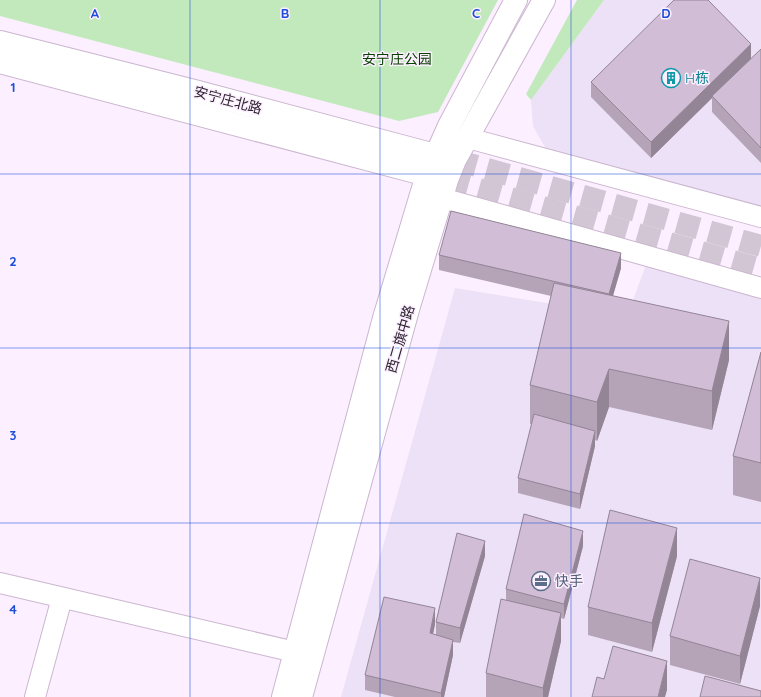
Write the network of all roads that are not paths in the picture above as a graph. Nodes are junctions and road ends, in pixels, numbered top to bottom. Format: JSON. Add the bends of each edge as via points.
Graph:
{"nodes":[{"id":1,"x":516,"y":0,"type":"edge"},
{"id":2,"x":544,"y":0,"type":"edge"},
{"id":3,"x":0,"y":42,"type":"edge"},
{"id":4,"x":0,"y":62,"type":"edge"},
{"id":5,"x":468,"y":138,"type":"junction"},
{"id":6,"x":446,"y":158,"type":"junction"},
{"id":7,"x":438,"y":184,"type":"junction"},
{"id":8,"x":761,"y":217,"type":"edge"},
{"id":9,"x":761,"y":288,"type":"edge"},
{"id":10,"x":0,"y":583,"type":"edge"},
{"id":11,"x":62,"y":598,"type":"junction"},
{"id":12,"x":295,"y":652,"type":"junction"},
{"id":13,"x":35,"y":697,"type":"edge"},
{"id":14,"x":283,"y":697,"type":"edge"},
{"id":15,"x":302,"y":697,"type":"edge"}],
"edges":[{"from":1,"to":6,"type":"main road","name":"西二旗中路","via":[[449,126]]},
{"from":2,"to":5,"type":"main road","name":"西二旗中路"},
{"from":3,"to":6,"type":"main road","name":"安宁庄北路"},
{"from":4,"to":7,"type":"main road","name":"安宁庄北路"},
{"from":5,"to":6,"type":"main road","name":"西二旗中路"},
{"from":5,"to":8,"type":"street"},
{"from":6,"to":7,"type":"main road","name":"西二旗中路"},
{"from":7,"to":9,"type":"street"},
{"from":7,"to":12,"type":"main road","name":"西二旗中路","via":[[384,318]]},
{"from":7,"to":15,"type":"main road","name":"西二旗中路","via":[[432,258],[408,306]]},
{"from":10,"to":11,"type":"street"},
{"from":11,"to":12,"type":"street"},
{"from":11,"to":13,"type":"street"},
{"from":12,"to":14,"type":"main road","name":"西二旗中路"}]}
